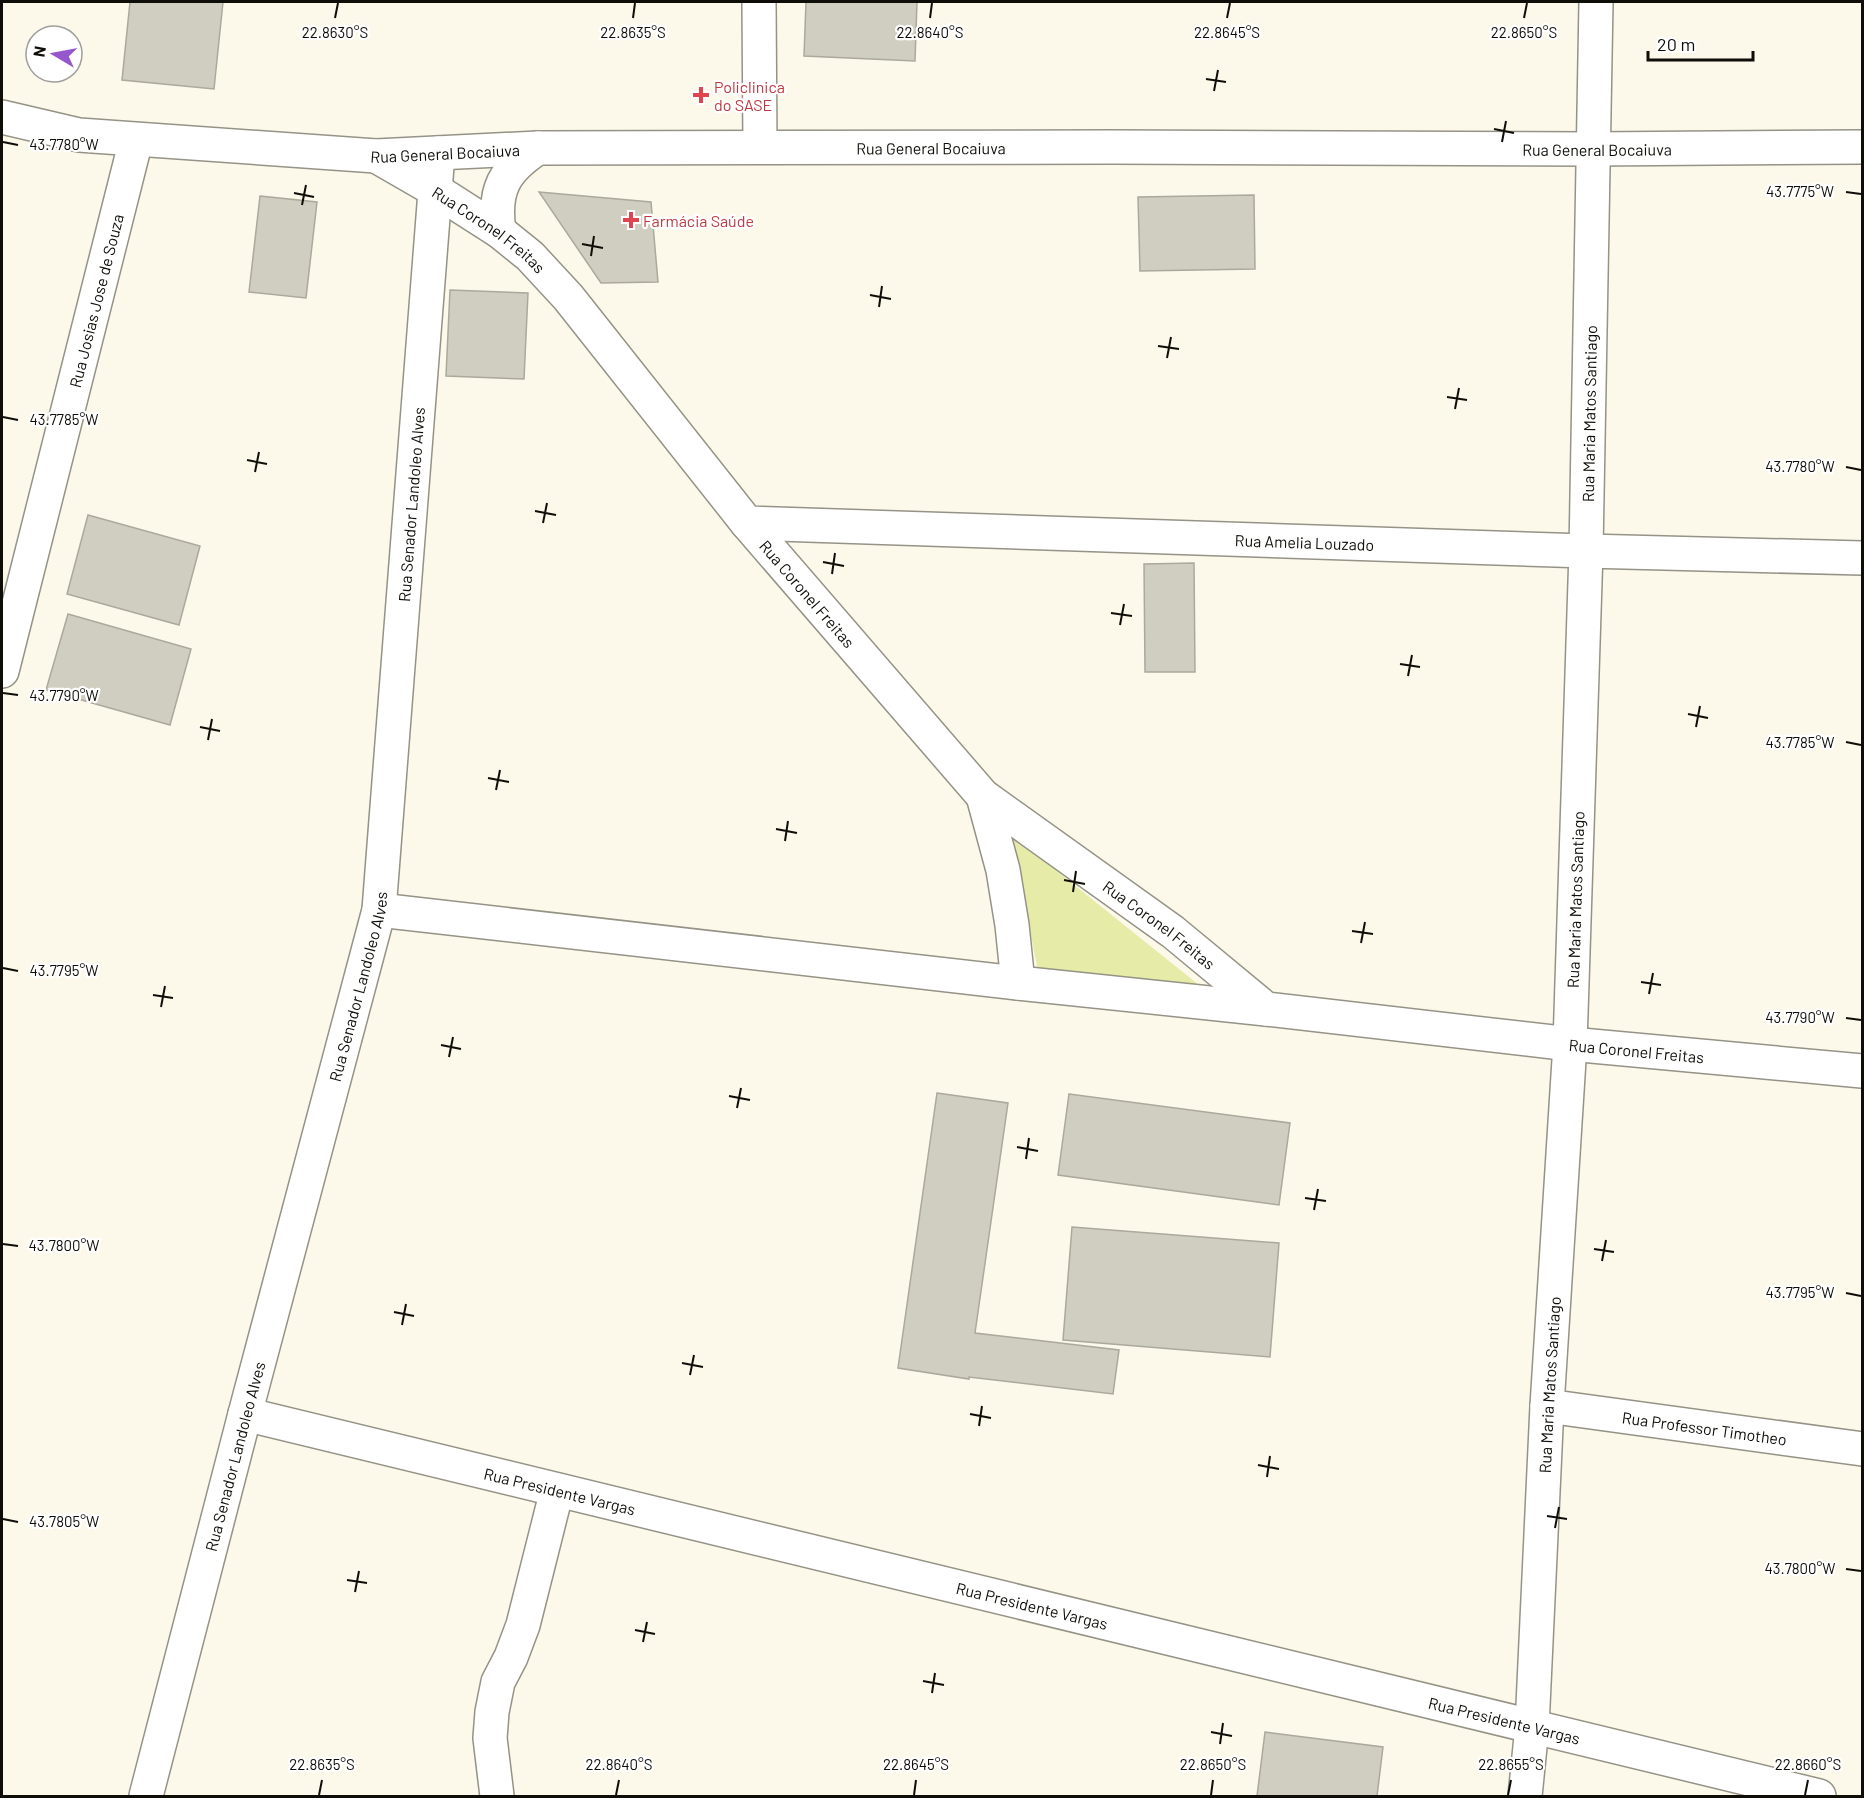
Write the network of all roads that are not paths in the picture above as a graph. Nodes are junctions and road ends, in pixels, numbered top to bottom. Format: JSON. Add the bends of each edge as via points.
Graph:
{"nodes":[{"id":1,"x":759,"y":2,"type":"edge"},
{"id":2,"x":1596,"y":2,"type":"edge"},
{"id":3,"x":2,"y":117,"type":"edge"},
{"id":4,"x":136,"y":140,"type":"junction"},
{"id":5,"x":760,"y":147,"type":"junction"},
{"id":6,"x":1863,"y":147,"type":"edge"},
{"id":7,"x":538,"y":148,"type":"junction"},
{"id":8,"x":1593,"y":149,"type":"junction"},
{"id":9,"x":438,"y":153,"type":"junction"},
{"id":10,"x":376,"y":156,"type":"junction"},
{"id":11,"x":435,"y":190,"type":"junction"},
{"id":12,"x":499,"y":231,"type":"junction"},
{"id":13,"x":747,"y":523,"type":"junction"},
{"id":14,"x":1586,"y":551,"type":"junction"},
{"id":15,"x":1863,"y":558,"type":"edge"},
{"id":16,"x":2,"y":671,"type":"edge"},
{"id":17,"x":983,"y":796,"type":"junction"},
{"id":18,"x":379,"y":910,"type":"junction"},
{"id":19,"x":1018,"y":983,"type":"junction"},
{"id":20,"x":1266,"y":1009,"type":"junction"},
{"id":21,"x":1570,"y":1044,"type":"junction"},
{"id":22,"x":1863,"y":1071,"type":"edge"},
{"id":23,"x":1547,"y":1406,"type":"junction"},
{"id":24,"x":245,"y":1414,"type":"junction"},
{"id":25,"x":1863,"y":1449,"type":"edge"},
{"id":26,"x":557,"y":1490,"type":"junction"},
{"id":27,"x":1532,"y":1727,"type":"junction"},
{"id":28,"x":146,"y":1797,"type":"edge"},
{"id":29,"x":497,"y":1797,"type":"edge"},
{"id":30,"x":1525,"y":1797,"type":"edge"},
{"id":31,"x":1819,"y":1797,"type":"edge"}],
"edges":[{"from":1,"to":5,"type":"street"},
{"from":2,"to":8,"type":"street","name":"Rua Maria Matos Santiago"},
{"from":3,"to":4,"type":"street","name":"Rua General Bocaiuva","via":[[79,135]]},
{"from":4,"to":10,"type":"street","name":"Rua General Bocaiuva"},
{"from":4,"to":16,"type":"street","name":"Rua Josias Jose de Souza"},
{"from":5,"to":7,"type":"street","name":"Rua General Bocaiuva"},
{"from":5,"to":8,"type":"street","name":"Rua General Bocaiuva"},
{"from":6,"to":8,"type":"street","name":"Rua General Bocaiuva"},
{"from":7,"to":9,"type":"street","name":"Rua General Bocaiuva"},
{"from":7,"to":12,"type":"street","via":[[521,158],[508,173],[496,211]]},
{"from":8,"to":14,"type":"street","name":"Rua Maria Matos Santiago"},
{"from":9,"to":10,"type":"street","name":"Rua General Bocaiuva"},
{"from":9,"to":11,"type":"street","name":"Rua Senador Landoleo Alves"},
{"from":10,"to":11,"type":"street","name":"Rua Coronel Freitas"},
{"from":11,"to":12,"type":"street","name":"Rua Coronel Freitas"},
{"from":11,"to":18,"type":"street","name":"Rua Senador Landoleo Alves"},
{"from":12,"to":13,"type":"street","name":"Rua Coronel Freitas","via":[[530,256],[568,297]]},
{"from":13,"to":14,"type":"street","name":"Rua Amelia Louzado"},
{"from":13,"to":17,"type":"street","name":"Rua Coronel Freitas"},
{"from":14,"to":15,"type":"street","name":"Rua Amelia Louzado"},
{"from":14,"to":21,"type":"street","name":"Rua Maria Matos Santiago"},
{"from":17,"to":19,"type":"street","via":[[1003,870]]},
{"from":17,"to":20,"type":"street","name":"Rua Coronel Freitas","via":[[1173,932]]},
{"from":18,"to":19,"type":"street","name":"Rua Coronel Freitas"},
{"from":18,"to":24,"type":"street","name":"Rua Senador Landoleo Alves"},
{"from":19,"to":20,"type":"street","name":"Rua Coronel Freitas"},
{"from":20,"to":21,"type":"street","name":"Rua Coronel Freitas"},
{"from":21,"to":22,"type":"street","name":"Rua Coronel Freitas"},
{"from":21,"to":23,"type":"street","name":"Rua Maria Matos Santiago"},
{"from":23,"to":25,"type":"street","name":"Rua Professor Timotheo"},
{"from":23,"to":27,"type":"street","name":"Rua Maria Matos Santiago"},
{"from":24,"to":26,"type":"street","name":"Rua Presidente Vargas"},
{"from":24,"to":28,"type":"street","name":"Rua Senador Landoleo Alves"},
{"from":26,"to":27,"type":"street","name":"Rua Presidente Vargas"},
{"from":26,"to":29,"type":"street","via":[[523,1625],[498,1682],[492,1712],[490,1737]]},
{"from":27,"to":30,"type":"street","name":"Rua Maria Matos Santiago"},
{"from":27,"to":31,"type":"street","name":"Rua Presidente Vargas"}]}
